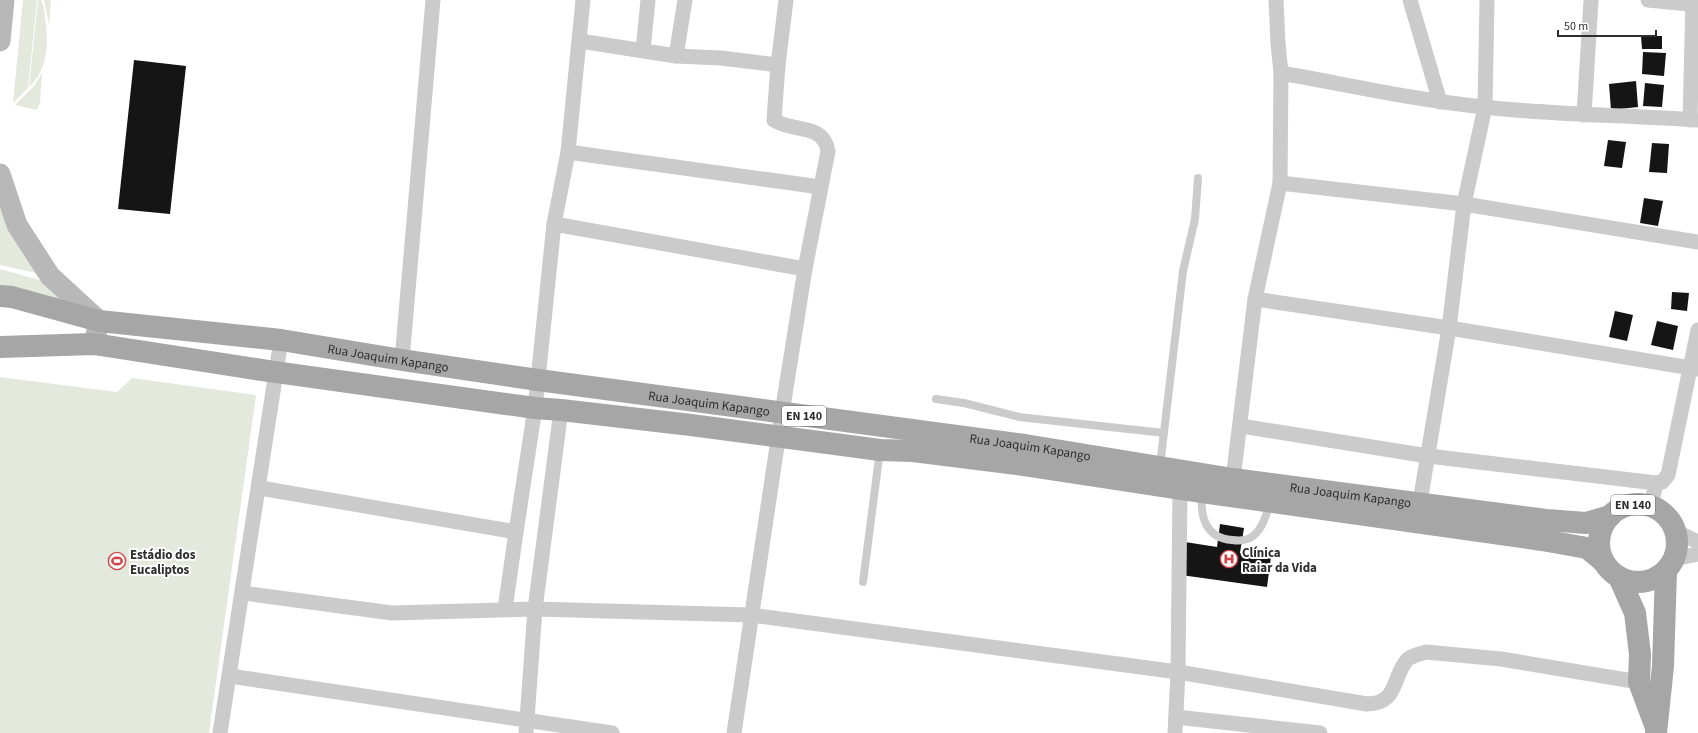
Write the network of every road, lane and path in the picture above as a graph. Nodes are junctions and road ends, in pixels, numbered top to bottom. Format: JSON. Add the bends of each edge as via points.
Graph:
{"nodes":[{"id":1,"x":4,"y":0,"type":"edge"},
{"id":2,"x":433,"y":0,"type":"edge"},
{"id":3,"x":583,"y":0,"type":"edge"},
{"id":4,"x":648,"y":0,"type":"edge"},
{"id":5,"x":685,"y":0,"type":"edge"},
{"id":6,"x":786,"y":0,"type":"edge"},
{"id":7,"x":1276,"y":0,"type":"edge"},
{"id":8,"x":1410,"y":0,"type":"edge"},
{"id":9,"x":1487,"y":0,"type":"edge"},
{"id":10,"x":1591,"y":0,"type":"edge"},
{"id":11,"x":1648,"y":0,"type":"edge"},
{"id":12,"x":1695,"y":3,"type":"edge"},
{"id":13,"x":0,"y":41,"type":"edge"},
{"id":14,"x":580,"y":41,"type":"junction"},
{"id":15,"x":643,"y":50,"type":"junction"},
{"id":16,"x":676,"y":56,"type":"junction"},
{"id":17,"x":778,"y":65,"type":"junction"},
{"id":18,"x":1281,"y":73,"type":"junction"},
{"id":19,"x":1440,"y":102,"type":"junction"},
{"id":20,"x":1485,"y":107,"type":"junction"},
{"id":21,"x":1584,"y":115,"type":"junction"},
{"id":22,"x":1694,"y":120,"type":"edge"},
{"id":23,"x":568,"y":152,"type":"junction"},
{"id":24,"x":0,"y":174,"type":"edge"},
{"id":25,"x":1198,"y":178,"type":"dead end"},
{"id":26,"x":1280,"y":183,"type":"junction"},
{"id":27,"x":820,"y":187,"type":"junction"},
{"id":28,"x":1464,"y":204,"type":"junction"},
{"id":29,"x":554,"y":224,"type":"junction"},
{"id":30,"x":1698,"y":242,"type":"edge"},
{"id":31,"x":805,"y":269,"type":"junction"},
{"id":32,"x":0,"y":296,"type":"edge"},
{"id":33,"x":1255,"y":299,"type":"junction"},
{"id":34,"x":99,"y":321,"type":"junction"},
{"id":35,"x":1449,"y":328,"type":"junction"},
{"id":36,"x":1698,"y":330,"type":"edge"},
{"id":37,"x":281,"y":340,"type":"junction"},
{"id":38,"x":94,"y":344,"type":"junction"},
{"id":39,"x":0,"y":347,"type":"edge"},
{"id":40,"x":402,"y":360,"type":"junction"},
{"id":41,"x":1694,"y":368,"type":"edge"},
{"id":42,"x":275,"y":372,"type":"junction"},
{"id":43,"x":538,"y":380,"type":"junction"},
{"id":44,"x":936,"y":399,"type":"dead end"},
{"id":45,"x":535,"y":408,"type":"junction"},
{"id":46,"x":561,"y":410,"type":"junction"},
{"id":47,"x":782,"y":413,"type":"junction"},
{"id":48,"x":1241,"y":426,"type":"junction"},
{"id":49,"x":1164,"y":433,"type":"junction"},
{"id":50,"x":779,"y":437,"type":"junction"},
{"id":51,"x":880,"y":450,"type":"junction"},
{"id":52,"x":1428,"y":456,"type":"junction"},
{"id":53,"x":1160,"y":467,"type":"junction"},
{"id":54,"x":1233,"y":479,"type":"junction"},
{"id":55,"x":1656,"y":483,"type":"junction"},
{"id":56,"x":260,"y":488,"type":"junction"},
{"id":57,"x":1180,"y":488,"type":"junction"},
{"id":58,"x":1202,"y":492,"type":"junction"},
{"id":59,"x":1270,"y":502,"type":"junction"},
{"id":60,"x":1420,"y":502,"type":"junction"},
{"id":61,"x":1651,"y":506,"type":"junction"},
{"id":62,"x":1610,"y":516,"type":"junction"},
{"id":63,"x":1675,"y":531,"type":"junction"},
{"id":64,"x":516,"y":532,"type":"junction"},
{"id":65,"x":1698,"y":542,"type":"edge"},
{"id":66,"x":1698,"y":554,"type":"edge"},
{"id":67,"x":1604,"y":562,"type":"junction"},
{"id":68,"x":1670,"y":565,"type":"junction"},
{"id":69,"x":1619,"y":577,"type":"junction"},
{"id":70,"x":863,"y":582,"type":"dead end"},
{"id":71,"x":244,"y":593,"type":"junction"},
{"id":72,"x":505,"y":609,"type":"junction"},
{"id":73,"x":535,"y":609,"type":"junction"},
{"id":74,"x":750,"y":615,"type":"junction"},
{"id":75,"x":1178,"y":672,"type":"junction"},
{"id":76,"x":230,"y":676,"type":"junction"},
{"id":77,"x":1639,"y":682,"type":"junction"},
{"id":78,"x":1176,"y":717,"type":"junction"},
{"id":79,"x":527,"y":727,"type":"edge"},
{"id":80,"x":1656,"y":730,"type":"edge"},
{"id":81,"x":220,"y":733,"type":"edge"},
{"id":82,"x":612,"y":733,"type":"edge"},
{"id":83,"x":734,"y":733,"type":"edge"},
{"id":84,"x":1175,"y":733,"type":"edge"},
{"id":85,"x":1320,"y":733,"type":"edge"}],
"edges":[{"from":1,"to":13,"type":"street"},
{"from":2,"to":40,"type":"street"},
{"from":3,"to":14,"type":"street"},
{"from":4,"to":15,"type":"street"},
{"from":5,"to":16,"type":"street"},
{"from":6,"to":17,"type":"street"},
{"from":7,"to":18,"type":"street"},
{"from":8,"to":19,"type":"street"},
{"from":9,"to":20,"type":"street"},
{"from":10,"to":21,"type":"street"},
{"from":11,"to":12,"type":"street"},
{"from":12,"to":22,"type":"street"},
{"from":14,"to":15,"type":"street"},
{"from":14,"to":23,"type":"street"},
{"from":15,"to":16,"type":"street"},
{"from":16,"to":17,"type":"street"},
{"from":17,"to":27,"type":"street","via":[[774,120],[781,124],[808,129],[823,137],[828,151]]},
{"from":18,"to":19,"type":"street"},
{"from":18,"to":26,"type":"street"},
{"from":19,"to":20,"type":"street"},
{"from":20,"to":21,"type":"street"},
{"from":20,"to":28,"type":"street"},
{"from":21,"to":22,"type":"street"},
{"from":23,"to":27,"type":"street"},
{"from":23,"to":29,"type":"street"},
{"from":24,"to":34,"type":"street","via":[[17,225],[50,276]]},
{"from":25,"to":49,"type":"lane","via":[[1195,219],[1183,271]]},
{"from":26,"to":28,"type":"street"},
{"from":26,"to":33,"type":"street"},
{"from":27,"to":31,"type":"street"},
{"from":28,"to":30,"type":"street"},
{"from":28,"to":35,"type":"street"},
{"from":29,"to":31,"type":"street"},
{"from":29,"to":43,"type":"street"},
{"from":31,"to":47,"type":"street"},
{"from":32,"to":34,"type":"main road","name":"Rua Joaquim Kapango","number":"EN 140"},
{"from":33,"to":35,"type":"street"},
{"from":33,"to":48,"type":"street"},
{"from":34,"to":37,"type":"main road","name":"Rua Joaquim Kapango","number":"EN 140"},
{"from":34,"to":38,"type":"street"},
{"from":35,"to":41,"type":"street"},
{"from":35,"to":52,"type":"street"},
{"from":36,"to":41,"type":"street"},
{"from":37,"to":40,"type":"main road","name":"Rua Joaquim Kapango","number":"EN 140"},
{"from":37,"to":42,"type":"street"},
{"from":38,"to":39,"type":"main road","name":"Rua Joaquim Kapango","number":"EN 140"},
{"from":38,"to":42,"type":"main road","name":"Rua Joaquim Kapango","number":"EN 140"},
{"from":40,"to":43,"type":"main road","name":"Rua Joaquim Kapango","number":"EN 140"},
{"from":41,"to":55,"type":"street","via":[[1668,475],[1662,482]]},
{"from":42,"to":45,"type":"main road","name":"Rua Joaquim Kapango","number":"EN 140"},
{"from":42,"to":56,"type":"street"},
{"from":43,"to":45,"type":"street"},
{"from":43,"to":47,"type":"main road","name":"Rua Joaquim Kapango","number":"EN 140"},
{"from":44,"to":49,"type":"lane","via":[[964,403],[1019,417]]},
{"from":45,"to":46,"type":"main road","name":"Rua Joaquim Kapango","number":"EN 140"},
{"from":45,"to":64,"type":"street"},
{"from":46,"to":50,"type":"main road","name":"Rua Joaquim Kapango","number":"EN 140"},
{"from":46,"to":73,"type":"street"},
{"from":47,"to":50,"type":"street"},
{"from":47,"to":53,"type":"main road","name":"Rua Joaquim Kapango","number":"EN 140","via":[[1025,445]]},
{"from":48,"to":52,"type":"street"},
{"from":48,"to":54,"type":"street"},
{"from":49,"to":53,"type":"lane"},
{"from":50,"to":51,"type":"main road","name":"Rua Joaquim Kapango","number":"EN 140"},
{"from":50,"to":74,"type":"street"},
{"from":51,"to":57,"type":"main road","name":"Rua Joaquim Kapango","number":"EN 140","via":[[912,451],[1017,464]]},
{"from":51,"to":70,"type":"lane"},
{"from":52,"to":55,"type":"street"},
{"from":52,"to":60,"type":"street"},
{"from":53,"to":54,"type":"main road","name":"Rua Joaquim Kapango","number":"EN 140"},
{"from":54,"to":60,"type":"main road","name":"Rua Joaquim Kapango","number":"EN 140"},
{"from":55,"to":61,"type":"street"},
{"from":56,"to":64,"type":"street"},
{"from":56,"to":71,"type":"street"},
{"from":57,"to":58,"type":"main road","name":"Rua Joaquim Kapango","number":"EN 140"},
{"from":57,"to":75,"type":"street"},
{"from":58,"to":59,"type":"main road","name":"Rua Joaquim Kapango","number":"EN 140"},
{"from":58,"to":59,"type":"lane","via":[[1200,508],[1206,526],[1214,534],[1230,540],[1243,540],[1252,536],[1264,520]]},
{"from":59,"to":67,"type":"main road","name":"Rua Joaquim Kapango","number":"EN 140","via":[[1587,548]]},
{"from":60,"to":62,"type":"main road","name":"Rua Joaquim Kapango","number":"EN 140","via":[[1586,523]]},
{"from":61,"to":62,"type":"main road","number":"EN 140","via":[[1629,505],[1618,509]]},
{"from":61,"to":63,"type":"main road","number":"EN 140","via":[[1670,520]]},
{"from":62,"to":67,"type":"main road","number":"EN 140","via":[[1601,530],[1599,546]]},
{"from":63,"to":65,"type":"street"},
{"from":63,"to":68,"type":"main road","number":"EN 140","via":[[1677,545]]},
{"from":64,"to":72,"type":"street"},
{"from":66,"to":68,"type":"street"},
{"from":67,"to":69,"type":"main road","number":"EN 140"},
{"from":68,"to":69,"type":"main road","via":[[1656,578],[1644,582],[1631,582]]},
{"from":68,"to":80,"type":"main road","number":"EN 140","via":[[1666,595],[1664,666]]},
{"from":69,"to":77,"type":"main road","number":"EN 140","via":[[1635,613],[1640,654]]},
{"from":71,"to":72,"type":"street","via":[[392,613]]},
{"from":71,"to":76,"type":"street"},
{"from":72,"to":73,"type":"street"},
{"from":73,"to":74,"type":"street"},
{"from":73,"to":79,"type":"street"},
{"from":74,"to":75,"type":"street"},
{"from":74,"to":83,"type":"street"},
{"from":75,"to":77,"type":"street","via":[[1367,704],[1380,703],[1387,697],[1408,659],[1426,652],[1501,659]]},
{"from":75,"to":78,"type":"street"},
{"from":76,"to":79,"type":"street"},
{"from":76,"to":81,"type":"street"},
{"from":77,"to":80,"type":"main road","number":"EN 140"},
{"from":78,"to":84,"type":"street"},
{"from":78,"to":85,"type":"street"},
{"from":79,"to":82,"type":"street"}]}
